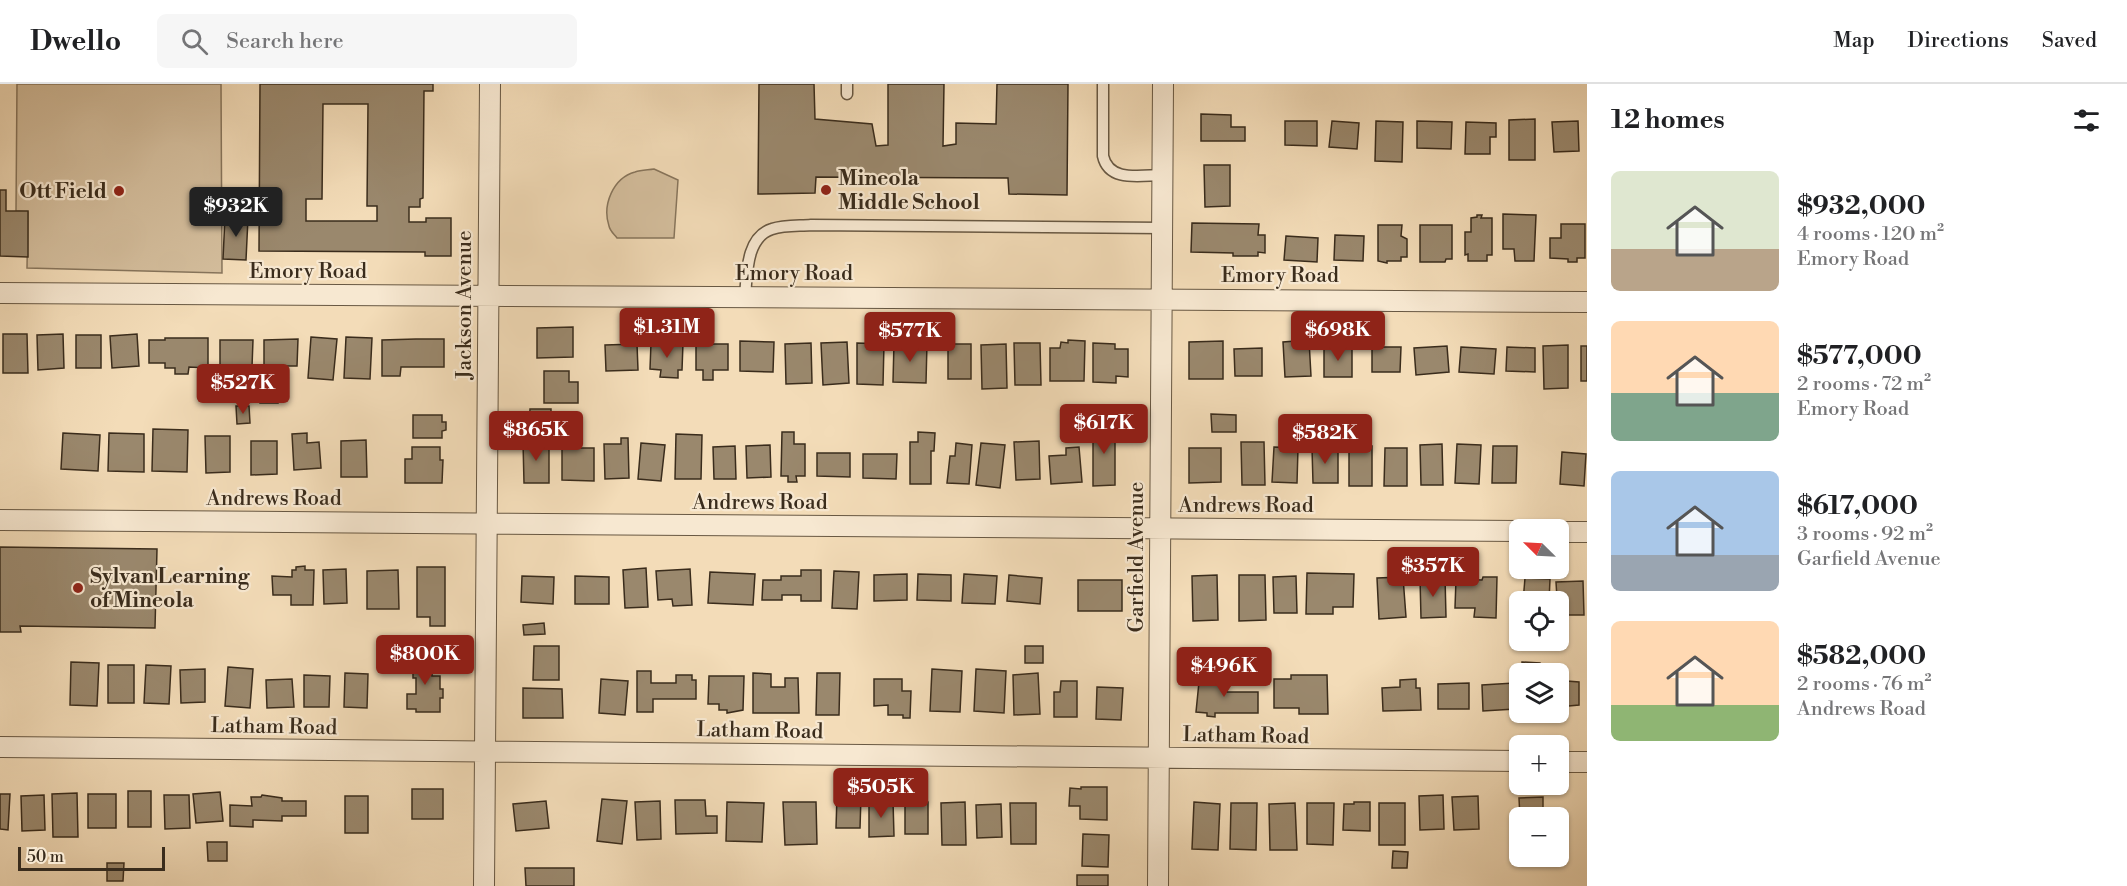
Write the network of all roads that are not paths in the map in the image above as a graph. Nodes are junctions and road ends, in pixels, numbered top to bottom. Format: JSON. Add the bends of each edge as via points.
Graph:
{"nodes":[{"id":1,"x":490,"y":84,"type":"edge"},
{"id":2,"x":1103,"y":84,"type":"edge"},
{"id":3,"x":1163,"y":84,"type":"edge"},
{"id":4,"x":1163,"y":175,"type":"junction"},
{"id":5,"x":1163,"y":228,"type":"junction"},
{"id":6,"x":0,"y":294,"type":"edge"},
{"id":7,"x":488,"y":295,"type":"junction"},
{"id":8,"x":745,"y":297,"type":"junction"},
{"id":9,"x":1162,"y":298,"type":"junction"},
{"id":10,"x":1587,"y":302,"type":"edge"},
{"id":11,"x":0,"y":520,"type":"edge"},
{"id":12,"x":487,"y":524,"type":"junction"},
{"id":13,"x":1161,"y":529,"type":"junction"},
{"id":14,"x":1509,"y":531,"type":"edge"},
{"id":15,"x":1569,"y":532,"type":"edge"},
{"id":16,"x":1587,"y":532,"type":"edge"},
{"id":17,"x":0,"y":747,"type":"edge"},
{"id":18,"x":485,"y":752,"type":"junction"},
{"id":19,"x":1159,"y":758,"type":"junction"},
{"id":20,"x":1509,"y":762,"type":"edge"},
{"id":21,"x":1569,"y":762,"type":"edge"},
{"id":22,"x":1587,"y":762,"type":"edge"},
{"id":23,"x":484,"y":886,"type":"edge"},
{"id":24,"x":1158,"y":886,"type":"edge"}],
"edges":[{"from":1,"to":7,"type":"street","name":"Jackson Avenue"},
{"from":2,"to":4,"type":"lane","via":[[1105,165],[1120,175]]},
{"from":3,"to":4,"type":"street","name":"Garfield Avenue"},
{"from":4,"to":5,"type":"street","name":"Garfield Avenue"},
{"from":5,"to":8,"type":"lane","via":[[811,225],[772,229],[760,236],[753,247]]},
{"from":5,"to":9,"type":"street","name":"Garfield Avenue"},
{"from":6,"to":7,"type":"street","name":"Emory Road"},
{"from":7,"to":8,"type":"street","name":"Emory Road"},
{"from":7,"to":12,"type":"street","name":"Jackson Avenue"},
{"from":8,"to":9,"type":"street","name":"Emory Road"},
{"from":9,"to":10,"type":"street","name":"Emory Road"},
{"from":9,"to":13,"type":"street","name":"Garfield Avenue"},
{"from":11,"to":12,"type":"street","name":"Andrews Road"},
{"from":12,"to":13,"type":"street","name":"Andrews Road"},
{"from":12,"to":18,"type":"street","name":"Jackson Avenue"},
{"from":13,"to":14,"type":"street","name":"Andrews Road"},
{"from":13,"to":19,"type":"street","name":"Garfield Avenue"},
{"from":15,"to":16,"type":"street"},
{"from":17,"to":18,"type":"street","name":"Latham Road"},
{"from":18,"to":19,"type":"street","name":"Latham Road"},
{"from":18,"to":23,"type":"street","name":"Jackson Avenue"},
{"from":19,"to":20,"type":"street","name":"Latham Road"},
{"from":19,"to":24,"type":"street","name":"Garfield Avenue"},
{"from":21,"to":22,"type":"street"}]}
